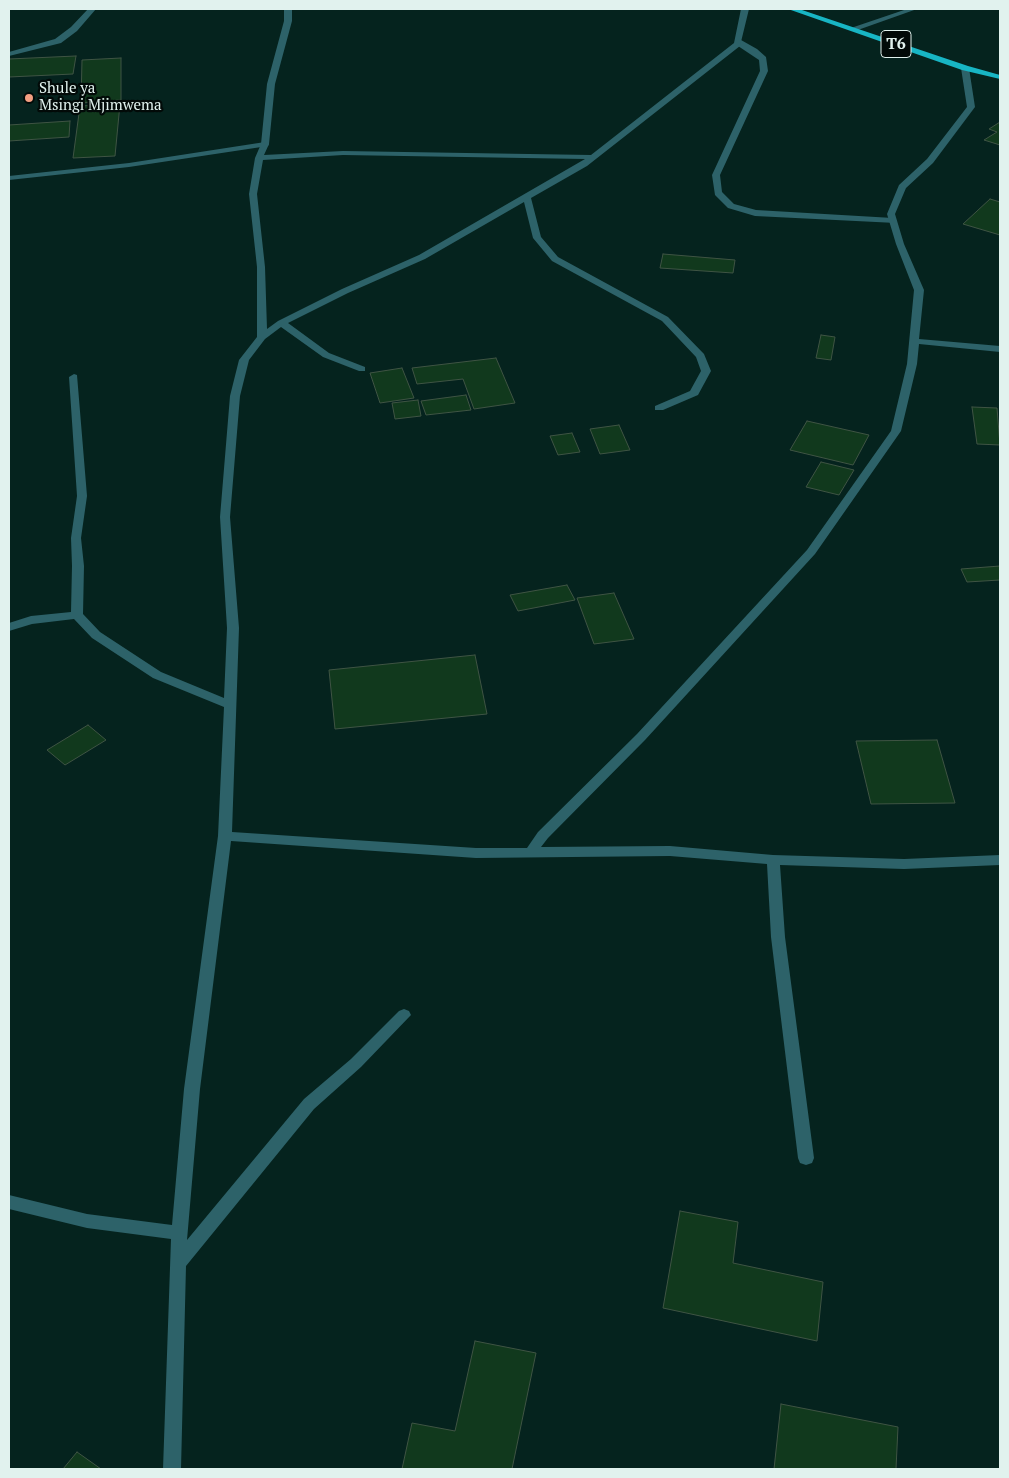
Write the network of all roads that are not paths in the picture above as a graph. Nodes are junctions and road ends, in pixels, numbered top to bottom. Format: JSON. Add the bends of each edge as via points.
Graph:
{"nodes":[{"id":1,"x":92,"y":9,"type":"edge"},
{"id":2,"x":288,"y":9,"type":"edge"},
{"id":3,"x":744,"y":9,"type":"edge"},
{"id":4,"x":792,"y":9,"type":"edge"},
{"id":5,"x":913,"y":9,"type":"edge"},
{"id":6,"x":852,"y":29,"type":"junction"},
{"id":7,"x":738,"y":42,"type":"junction"},
{"id":8,"x":9,"y":54,"type":"edge"},
{"id":9,"x":966,"y":68,"type":"junction"},
{"id":10,"x":1000,"y":77,"type":"edge"},
{"id":11,"x":265,"y":144,"type":"junction"},
{"id":12,"x":592,"y":157,"type":"junction"},
{"id":13,"x":259,"y":158,"type":"junction"},
{"id":14,"x":9,"y":178,"type":"edge"},
{"id":15,"x":527,"y":198,"type":"junction"},
{"id":16,"x":893,"y":221,"type":"junction"},
{"id":17,"x":281,"y":324,"type":"junction"},
{"id":18,"x":262,"y":337,"type":"junction"},
{"id":19,"x":915,"y":341,"type":"junction"},
{"id":20,"x":1000,"y":349,"type":"edge"},
{"id":21,"x":362,"y":369,"type":"dead end"},
{"id":22,"x":74,"y":377,"type":"dead end"},
{"id":23,"x":659,"y":408,"type":"dead end"},
{"id":24,"x":77,"y":615,"type":"junction"},
{"id":25,"x":9,"y":627,"type":"edge"},
{"id":26,"x":230,"y":705,"type":"junction"},
{"id":27,"x":225,"y":836,"type":"junction"},
{"id":28,"x":530,"y":852,"type":"junction"},
{"id":29,"x":773,"y":860,"type":"junction"},
{"id":30,"x":1000,"y":860,"type":"edge"},
{"id":31,"x":404,"y":1015,"type":"dead end"},
{"id":32,"x":806,"y":1158,"type":"dead end"},
{"id":33,"x":9,"y":1202,"type":"edge"},
{"id":34,"x":179,"y":1233,"type":"junction"},
{"id":35,"x":180,"y":1261,"type":"junction"},
{"id":36,"x":172,"y":1469,"type":"edge"}],
"edges":[{"from":1,"to":8,"type":"street","via":[[58,41]]},
{"from":2,"to":11,"type":"street","via":[[288,21],[271,84]]},
{"from":3,"to":7,"type":"street"},
{"from":4,"to":6,"type":"highway","number":"T6"},
{"from":5,"to":6,"type":"street"},
{"from":6,"to":9,"type":"highway","number":"T6"},
{"from":7,"to":12,"type":"street"},
{"from":7,"to":16,"type":"street","via":[[763,59],[764,71],[716,175],[718,193],[730,206],[755,213]]},
{"from":9,"to":10,"type":"highway","number":"T6"},
{"from":9,"to":16,"type":"street","via":[[971,108],[930,161],[902,187],[891,214]]},
{"from":11,"to":13,"type":"street"},
{"from":11,"to":14,"type":"street","via":[[129,165]]},
{"from":12,"to":13,"type":"street","via":[[342,153]]},
{"from":12,"to":15,"type":"street"},
{"from":13,"to":18,"type":"street","via":[[253,194],[261,267]]},
{"from":15,"to":17,"type":"street","via":[[422,257]]},
{"from":15,"to":23,"type":"street","via":[[537,238],[555,259],[665,319],[701,356],[706,371],[694,393]]},
{"from":16,"to":19,"type":"street","via":[[919,290]]},
{"from":17,"to":18,"type":"street"},
{"from":17,"to":21,"type":"street","via":[[326,355]]},
{"from":18,"to":26,"type":"street","via":[[244,360],[235,396],[228,467],[225,517],[233,628]]},
{"from":19,"to":20,"type":"street"},
{"from":19,"to":28,"type":"street","via":[[896,431],[811,552]]},
{"from":22,"to":24,"type":"street","via":[[82,496],[76,538]]},
{"from":24,"to":25,"type":"street","via":[[31,620]]},
{"from":24,"to":26,"type":"street","via":[[96,635],[157,675]]},
{"from":26,"to":27,"type":"street"},
{"from":27,"to":28,"type":"street","via":[[476,853]]},
{"from":27,"to":34,"type":"street","via":[[192,1089]]},
{"from":28,"to":29,"type":"street","via":[[670,851]]},
{"from":29,"to":30,"type":"street","via":[[904,864]]},
{"from":29,"to":32,"type":"street","via":[[779,946]]},
{"from":31,"to":35,"type":"street","via":[[356,1064],[309,1104]]},
{"from":33,"to":34,"type":"street","via":[[87,1221]]},
{"from":34,"to":35,"type":"street"},
{"from":35,"to":36,"type":"street"}]}
